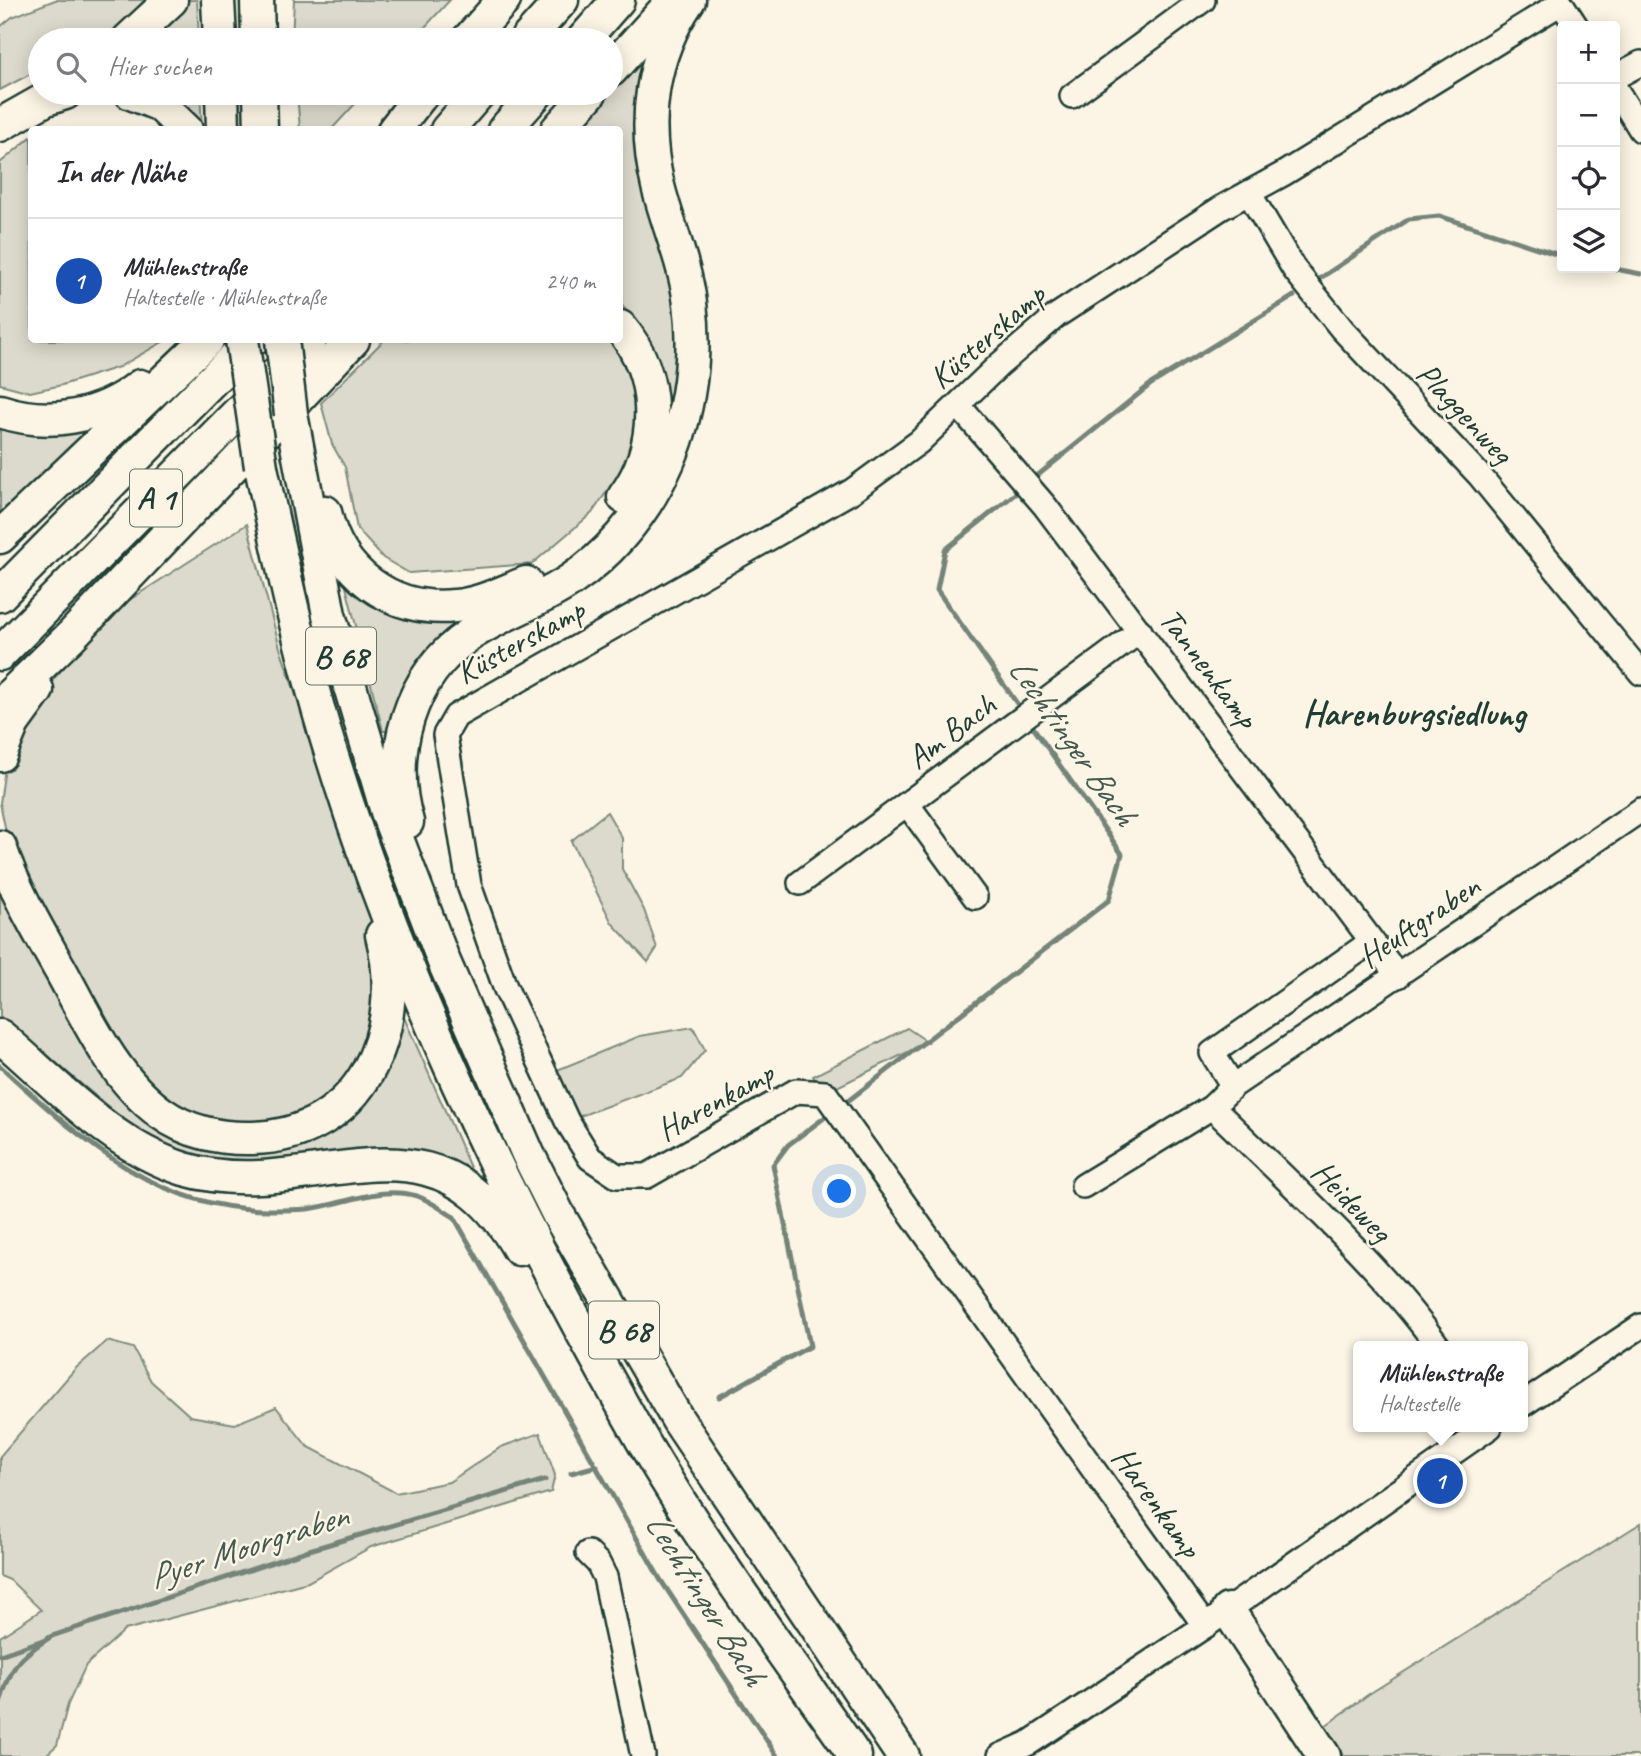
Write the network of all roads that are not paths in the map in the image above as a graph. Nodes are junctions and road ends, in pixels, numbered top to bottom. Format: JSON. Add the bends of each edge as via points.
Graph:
{"nodes":[{"id":1,"x":171,"y":0,"type":"edge"},
{"id":2,"x":218,"y":0,"type":"edge"},
{"id":3,"x":257,"y":0,"type":"edge"},
{"id":4,"x":504,"y":0,"type":"edge"},
{"id":5,"x":562,"y":0,"type":"edge"},
{"id":6,"x":618,"y":0,"type":"edge"},
{"id":7,"x":674,"y":0,"type":"edge"},
{"id":8,"x":689,"y":0,"type":"edge"},
{"id":9,"x":1202,"y":0,"type":"edge"},
{"id":10,"x":1560,"y":1,"type":"edge"},
{"id":11,"x":1573,"y":21,"type":"edge"},
{"id":12,"x":141,"y":28,"type":"edge"},
{"id":13,"x":219,"y":28,"type":"edge"},
{"id":14,"x":258,"y":28,"type":"edge"},
{"id":15,"x":479,"y":28,"type":"edge"},
{"id":16,"x":537,"y":28,"type":"edge"},
{"id":17,"x":594,"y":28,"type":"edge"},
{"id":18,"x":623,"y":57,"type":"edge"},
{"id":19,"x":1641,"y":63,"type":"edge"},
{"id":20,"x":1620,"y":74,"type":"edge"},
{"id":21,"x":28,"y":85,"type":"edge"},
{"id":22,"x":1072,"y":96,"type":"dead end"},
{"id":23,"x":1620,"y":96,"type":"edge"},
{"id":24,"x":0,"y":100,"type":"edge"},
{"id":25,"x":35,"y":105,"type":"edge"},
{"id":26,"x":158,"y":105,"type":"edge"},
{"id":27,"x":222,"y":105,"type":"edge"},
{"id":28,"x":260,"y":105,"type":"edge"},
{"id":29,"x":414,"y":105,"type":"edge"},
{"id":30,"x":469,"y":105,"type":"edge"},
{"id":31,"x":526,"y":105,"type":"edge"},
{"id":32,"x":579,"y":105,"type":"edge"},
{"id":33,"x":0,"y":125,"type":"edge"},
{"id":34,"x":182,"y":126,"type":"edge"},
{"id":35,"x":223,"y":126,"type":"edge"},
{"id":36,"x":261,"y":126,"type":"edge"},
{"id":37,"x":397,"y":126,"type":"edge"},
{"id":38,"x":451,"y":126,"type":"edge"},
{"id":39,"x":508,"y":126,"type":"edge"},
{"id":40,"x":561,"y":126,"type":"edge"},
{"id":41,"x":1641,"y":130,"type":"edge"},
{"id":42,"x":1249,"y":193,"type":"junction"},
{"id":43,"x":623,"y":332,"type":"edge"},
{"id":44,"x":242,"y":343,"type":"edge"},
{"id":45,"x":249,"y":343,"type":"edge"},
{"id":46,"x":282,"y":343,"type":"edge"},
{"id":47,"x":307,"y":343,"type":"edge"},
{"id":48,"x":350,"y":343,"type":"edge"},
{"id":49,"x":201,"y":347,"type":"edge"},
{"id":50,"x":958,"y":405,"type":"junction"},
{"id":51,"x":0,"y":411,"type":"edge"},
{"id":52,"x":293,"y":423,"type":"junction"},
{"id":53,"x":0,"y":537,"type":"edge"},
{"id":54,"x":0,"y":595,"type":"edge"},
{"id":55,"x":1140,"y":631,"type":"junction"},
{"id":56,"x":71,"y":636,"type":"junction"},
{"id":57,"x":0,"y":654,"type":"edge"},
{"id":58,"x":1641,"y":673,"type":"edge"},
{"id":59,"x":0,"y":705,"type":"edge"},
{"id":60,"x":456,"y":716,"type":"joint"},
{"id":61,"x":0,"y":755,"type":"edge"},
{"id":62,"x":908,"y":805,"type":"junction"},
{"id":63,"x":1641,"y":810,"type":"edge"},
{"id":64,"x":0,"y":847,"type":"edge"},
{"id":65,"x":410,"y":874,"type":"junction"},
{"id":66,"x":800,"y":883,"type":"dead end"},
{"id":67,"x":975,"y":897,"type":"dead end"},
{"id":68,"x":382,"y":899,"type":"junction"},
{"id":69,"x":1370,"y":942,"type":"junction"},
{"id":70,"x":1398,"y":976,"type":"junction"},
{"id":71,"x":0,"y":1036,"type":"edge"},
{"id":72,"x":1233,"y":1086,"type":"junction"},
{"id":73,"x":1212,"y":1107,"type":"junction"},
{"id":74,"x":1083,"y":1186,"type":"dead end"},
{"id":75,"x":1641,"y":1326,"type":"edge"},
{"id":76,"x":1434,"y":1341,"type":"edge"},
{"id":77,"x":1528,"y":1401,"type":"edge"},
{"id":78,"x":628,"y":1416,"type":"junction"},
{"id":79,"x":1483,"y":1432,"type":"edge"},
{"id":80,"x":588,"y":1553,"type":"dead end"},
{"id":81,"x":1216,"y":1618,"type":"junction"},
{"id":82,"x":902,"y":1754,"type":"edge"},
{"id":83,"x":643,"y":1756,"type":"edge"},
{"id":84,"x":855,"y":1756,"type":"edge"},
{"id":85,"x":1000,"y":1756,"type":"edge"},
{"id":86,"x":1325,"y":1756,"type":"edge"}],
"edges":[{"from":1,"to":12,"type":"highway"},
{"from":2,"to":13,"type":"highway"},
{"from":3,"to":14,"type":"highway"},
{"from":4,"to":15,"type":"highway"},
{"from":5,"to":16,"type":"highway"},
{"from":6,"to":17,"type":"highway"},
{"from":7,"to":18,"type":"highway"},
{"from":8,"to":65,"type":"highway","via":[[662,49],[650,115],[658,187],[684,270],[694,343],[679,435],[659,482],[607,550],[542,599],[467,637],[421,686],[404,728],[398,767],[403,808],[415,846]]},
{"from":9,"to":22,"type":"street"},
{"from":10,"to":11,"type":"street"},
{"from":10,"to":42,"type":"street","name":"Küsterskamp"},
{"from":19,"to":20,"type":"street"},
{"from":21,"to":24,"type":"highway"},
{"from":23,"to":41,"type":"street"},
{"from":25,"to":33,"type":"highway"},
{"from":26,"to":34,"type":"highway"},
{"from":27,"to":35,"type":"highway"},
{"from":28,"to":36,"type":"highway"},
{"from":29,"to":37,"type":"highway"},
{"from":30,"to":38,"type":"highway"},
{"from":31,"to":39,"type":"highway"},
{"from":32,"to":40,"type":"highway"},
{"from":42,"to":50,"type":"street","name":"Küsterskamp","via":[[1056,316]]},
{"from":42,"to":58,"type":"street","name":"Plaggenweg","via":[[1294,269],[1342,329],[1480,476]]},
{"from":43,"to":52,"type":"highway","via":[[643,368],[652,407],[650,446],[635,482],[609,517],[571,555],[532,580],[491,598],[425,607],[394,598],[365,582],[341,555],[328,526],[311,447]]},
{"from":44,"to":68,"type":"highway","number":"B 68","bridge":true,"via":[[261,467],[291,607],[326,733]]},
{"from":45,"to":54,"type":"highway","number":"A 1"},
{"from":46,"to":52,"type":"highway","number":"B 68","bridge":true},
{"from":47,"to":57,"type":"highway","number":"A 1"},
{"from":48,"to":56,"type":"highway"},
{"from":49,"to":51,"type":"highway","via":[[174,359],[125,397],[75,417],[48,420]]},
{"from":49,"to":53,"type":"highway"},
{"from":50,"to":55,"type":"street","name":"Tannenkamp","via":[[1045,506]]},
{"from":50,"to":60,"type":"street","name":"Küsterskamp","via":[[919,442],[852,491]]},
{"from":52,"to":65,"type":"highway","number":"B 68","via":[[329,615]]},
{"from":55,"to":62,"type":"street","name":"Am Bach"},
{"from":55,"to":69,"type":"street","name":"Tannenkamp"},
{"from":56,"to":59,"type":"highway"},
{"from":56,"to":61,"type":"highway","via":[[13,723]]},
{"from":60,"to":81,"type":"street","name":"Harenkamp","via":[[445,735],[469,885],[505,987],[590,1158],[617,1176],[647,1176],[796,1091],[825,1093]]},
{"from":62,"to":66,"type":"street","name":"Am Bach"},
{"from":62,"to":67,"type":"street"},
{"from":63,"to":70,"type":"street","name":"Heuftgraben"},
{"from":64,"to":68,"type":"highway","via":[[18,895],[100,1042],[129,1082],[162,1113],[195,1130],[232,1139],[270,1138],[306,1127],[335,1110],[375,1060],[387,1027],[390,991],[380,930]]},
{"from":65,"to":82,"type":"highway","number":"B 68","via":[[444,962],[559,1216],[678,1420]]},
{"from":68,"to":78,"type":"highway","number":"B 68","via":[[488,1149]]},
{"from":69,"to":70,"type":"street","name":"Tannenkamp"},
{"from":69,"to":72,"type":"street","name":"Heuftgraben","via":[[1212,1053]]},
{"from":70,"to":72,"type":"street","name":"Heuftgraben"},
{"from":71,"to":78,"type":"highway","via":[[110,1130],[145,1153],[183,1169],[259,1177],[392,1164],[425,1167],[453,1178],[480,1195],[498,1214],[605,1397]]},
{"from":72,"to":73,"type":"street","name":"Heuftgraben"},
{"from":73,"to":74,"type":"street","name":"Heuftgraben"},
{"from":73,"to":76,"type":"street","name":"Heideweg","via":[[1352,1248]]},
{"from":75,"to":77,"type":"street"},
{"from":78,"to":84,"type":"highway","number":"B 68","via":[[682,1504]]},
{"from":79,"to":81,"type":"street"},
{"from":80,"to":83,"type":"street","via":[[605,1577]]},
{"from":81,"to":85,"type":"street","via":[[1029,1743]]},
{"from":81,"to":86,"type":"highway"}]}
